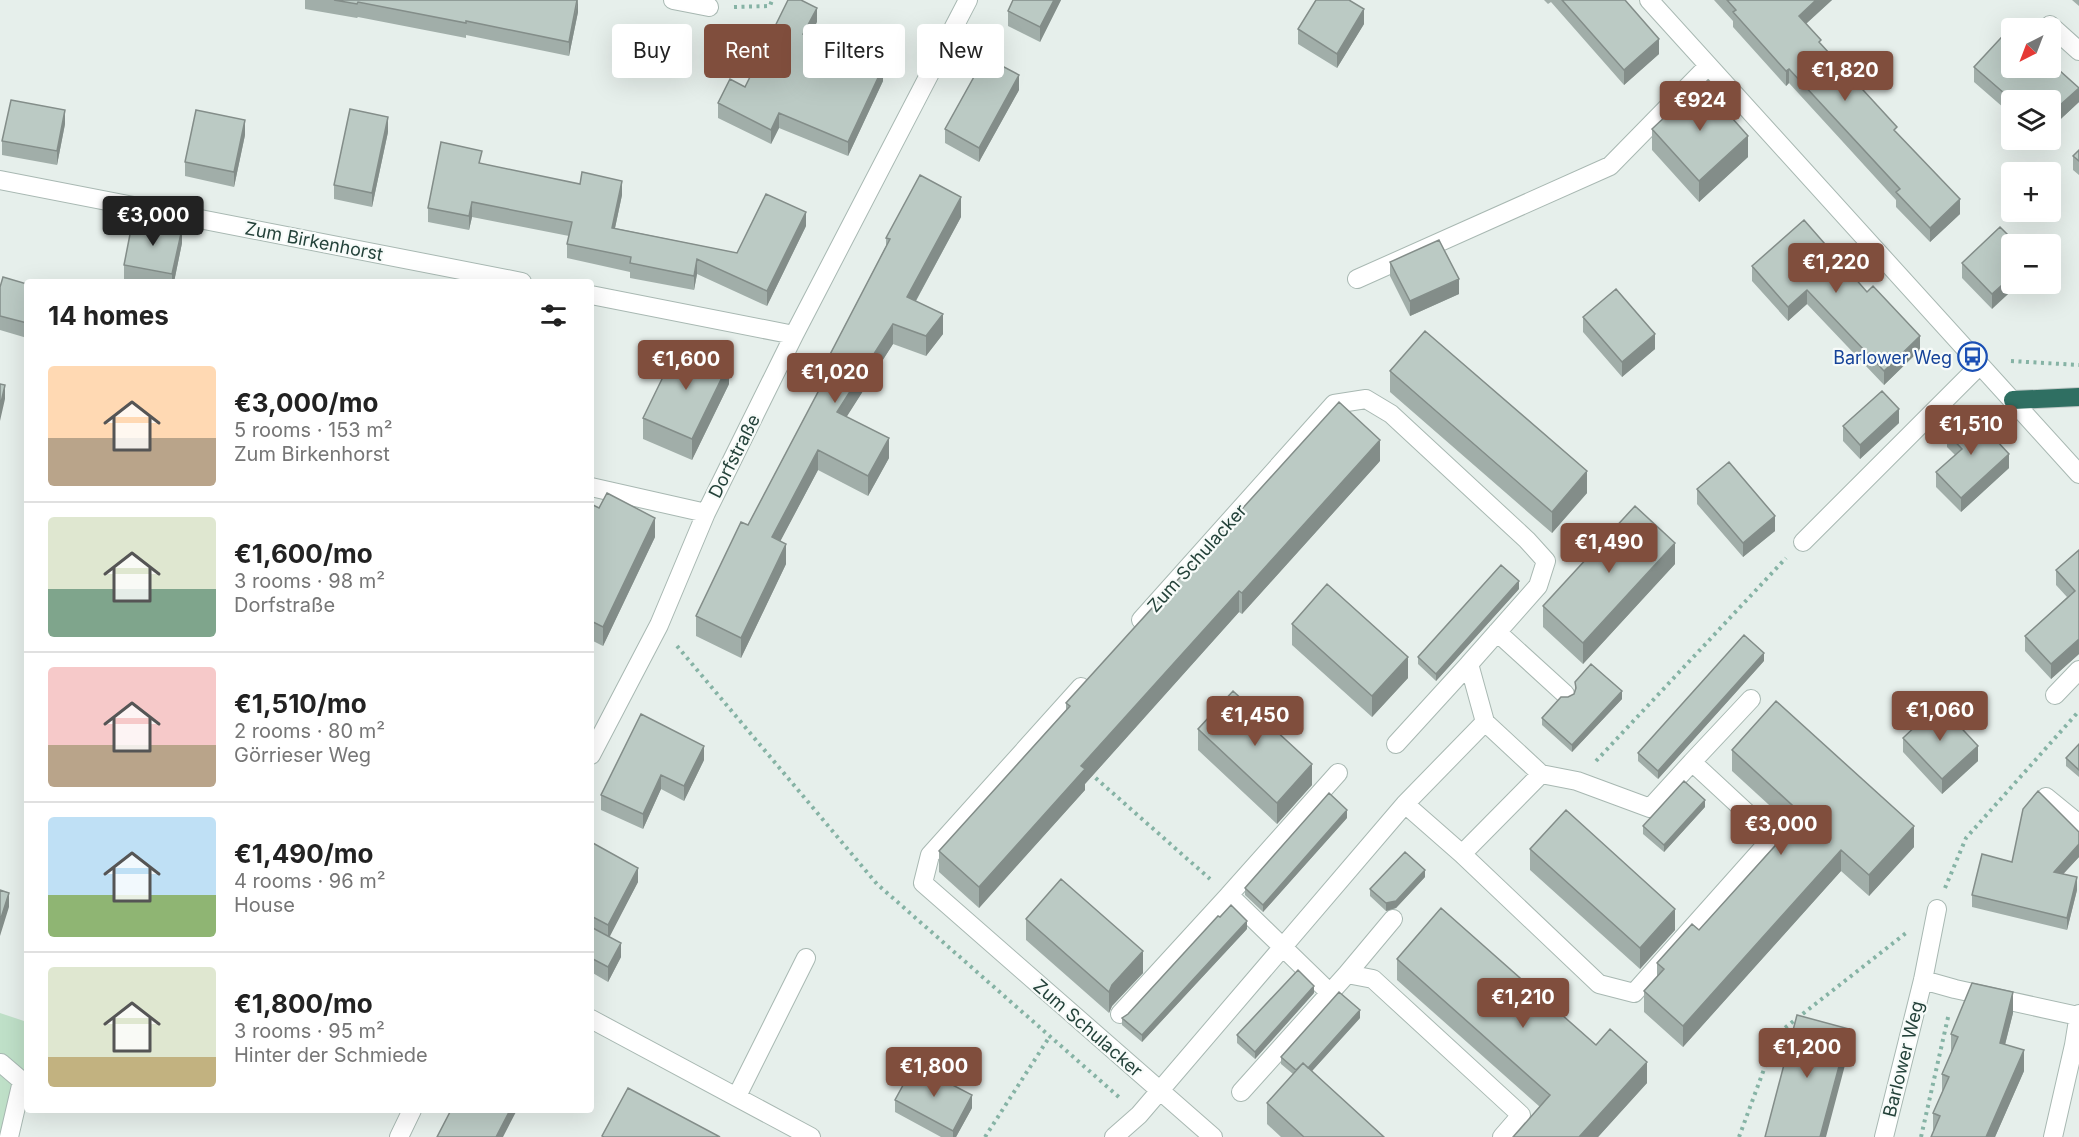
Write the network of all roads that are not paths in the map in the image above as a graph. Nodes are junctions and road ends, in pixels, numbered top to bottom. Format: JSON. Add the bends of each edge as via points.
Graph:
{"nodes":[{"id":1,"x":673,"y":0,"type":"edge"},
{"id":2,"x":968,"y":0,"type":"edge"},
{"id":3,"x":1649,"y":0,"type":"edge"},
{"id":4,"x":709,"y":7,"type":"road end"},
{"id":5,"x":2061,"y":35,"type":"edge"},
{"id":6,"x":2079,"y":51,"type":"edge"},
{"id":7,"x":1708,"y":66,"type":"junction"},
{"id":8,"x":0,"y":180,"type":"edge"},
{"id":9,"x":507,"y":279,"type":"edge"},
{"id":10,"x":1357,"y":279,"type":"dead end"},
{"id":11,"x":594,"y":297,"type":"edge"},
{"id":12,"x":794,"y":335,"type":"junction"},
{"id":13,"x":1980,"y":365,"type":"junction"},
{"id":14,"x":2079,"y":398,"type":"edge"},
{"id":15,"x":2013,"y":400,"type":"junction"},
{"id":16,"x":2079,"y":474,"type":"edge"},
{"id":17,"x":594,"y":488,"type":"edge"},
{"id":18,"x":706,"y":513,"type":"junction"},
{"id":19,"x":1803,"y":542,"type":"road end"},
{"id":20,"x":1497,"y":632,"type":"junction"},
{"id":21,"x":1129,"y":633,"type":"edge"},
{"id":22,"x":1468,"y":664,"type":"junction"},
{"id":23,"x":2079,"y":670,"type":"edge"},
{"id":24,"x":1090,"y":678,"type":"edge"},
{"id":25,"x":1565,"y":694,"type":"edge"},
{"id":26,"x":2055,"y":695,"type":"dead end"},
{"id":27,"x":1751,"y":699,"type":"dead end"},
{"id":28,"x":1485,"y":722,"type":"junction"},
{"id":29,"x":1396,"y":744,"type":"dead end"},
{"id":30,"x":594,"y":749,"type":"edge"},
{"id":31,"x":1692,"y":762,"type":"junction"},
{"id":32,"x":1338,"y":773,"type":"dead end"},
{"id":33,"x":1541,"y":774,"type":"junction"},
{"id":34,"x":2046,"y":797,"type":"edge"},
{"id":35,"x":1405,"y":804,"type":"junction"},
{"id":36,"x":2079,"y":824,"type":"edge"},
{"id":37,"x":1462,"y":854,"type":"junction"},
{"id":38,"x":1229,"y":895,"type":"junction"},
{"id":39,"x":1937,"y":909,"type":"road end"},
{"id":40,"x":1393,"y":919,"type":"dead end"},
{"id":41,"x":1283,"y":946,"type":"junction"},
{"id":42,"x":806,"y":958,"type":"dead end"},
{"id":43,"x":1347,"y":974,"type":"junction"},
{"id":44,"x":1923,"y":980,"type":"junction"},
{"id":45,"x":1330,"y":993,"type":"junction"},
{"id":46,"x":1120,"y":1014,"type":"dead end"},
{"id":47,"x":2079,"y":1015,"type":"edge"},
{"id":48,"x":594,"y":1021,"type":"edge"},
{"id":49,"x":2077,"y":1047,"type":"edge"},
{"id":50,"x":1,"y":1063,"type":"edge"},
{"id":51,"x":1159,"y":1090,"type":"junction"},
{"id":52,"x":1241,"y":1092,"type":"dead end"},
{"id":53,"x":737,"y":1096,"type":"junction"},
{"id":54,"x":411,"y":1113,"type":"edge"},
{"id":55,"x":9,"y":1137,"type":"edge"},
{"id":56,"x":399,"y":1137,"type":"edge"},
{"id":57,"x":811,"y":1137,"type":"edge"},
{"id":58,"x":1114,"y":1137,"type":"edge"},
{"id":59,"x":1213,"y":1137,"type":"edge"},
{"id":60,"x":1502,"y":1137,"type":"edge"},
{"id":61,"x":1884,"y":1137,"type":"edge"},
{"id":62,"x":2053,"y":1137,"type":"edge"},
{"id":63,"x":2059,"y":1137,"type":"edge"}],
"edges":[{"from":1,"to":4,"type":"street"},
{"from":2,"to":12,"type":"street","name":"Dorfstraße"},
{"from":3,"to":7,"type":"street"},
{"from":5,"to":6,"type":"street"},
{"from":7,"to":10,"type":"street","via":[[1610,166]]},
{"from":7,"to":13,"type":"street"},
{"from":8,"to":9,"type":"street","name":"Zum Birkenhorst"},
{"from":11,"to":12,"type":"street"},
{"from":12,"to":18,"type":"street","name":"Dorfstraße"},
{"from":13,"to":15,"type":"street"},
{"from":13,"to":19,"type":"street"},
{"from":14,"to":15,"type":"highway"},
{"from":15,"to":16,"type":"street"},
{"from":17,"to":18,"type":"street"},
{"from":18,"to":30,"type":"street","name":"Dorfstraße","via":[[659,625]]},
{"from":20,"to":21,"type":"street","name":"Zum Schulacker","via":[[1538,586],[1546,561],[1391,414],[1366,399],[1334,404]]},
{"from":20,"to":22,"type":"street","name":"Zum Schulacker"},
{"from":20,"to":25,"type":"street"},
{"from":22,"to":28,"type":"street"},
{"from":22,"to":29,"type":"street","name":"Zum Schulacker"},
{"from":23,"to":26,"type":"street"},
{"from":24,"to":51,"type":"street","name":"Zum Schulacker","via":[[930,855],[923,883]]},
{"from":27,"to":31,"type":"street"},
{"from":28,"to":33,"type":"street"},
{"from":28,"to":35,"type":"street","name":"Zum Schulacker"},
{"from":31,"to":33,"type":"street","via":[[1650,808],[1577,781]]},
{"from":31,"to":37,"type":"street","via":[[1773,837],[1634,993],[1599,984]]},
{"from":32,"to":38,"type":"street","name":"Zum Schulacker"},
{"from":33,"to":37,"type":"street"},
{"from":34,"to":36,"type":"street"},
{"from":35,"to":37,"type":"street"},
{"from":35,"to":41,"type":"street","name":"Zum Schulacker"},
{"from":38,"to":41,"type":"street"},
{"from":38,"to":46,"type":"street","name":"Zum Schulacker"},
{"from":39,"to":44,"type":"street","name":"Barlower Weg"},
{"from":40,"to":43,"type":"street"},
{"from":41,"to":45,"type":"street"},
{"from":41,"to":51,"type":"street","name":"Zum Schulacker"},
{"from":42,"to":53,"type":"street"},
{"from":43,"to":45,"type":"street"},
{"from":43,"to":60,"type":"street","via":[[1373,979],[1521,1115]]},
{"from":44,"to":47,"type":"street","name":"Barlower Weg"},
{"from":44,"to":61,"type":"street","name":"Barlower Weg"},
{"from":45,"to":52,"type":"street"},
{"from":47,"to":49,"type":"street","name":"Barlower Weg"},
{"from":48,"to":53,"type":"street"},
{"from":49,"to":62,"type":"street","name":"Barlower Weg"},
{"from":50,"to":55,"type":"street","via":[[22,1081]]},
{"from":51,"to":58,"type":"street"},
{"from":51,"to":59,"type":"street","name":"Zum Schulacker"},
{"from":53,"to":57,"type":"street"},
{"from":54,"to":56,"type":"street"},
{"from":62,"to":63,"type":"street"}]}
